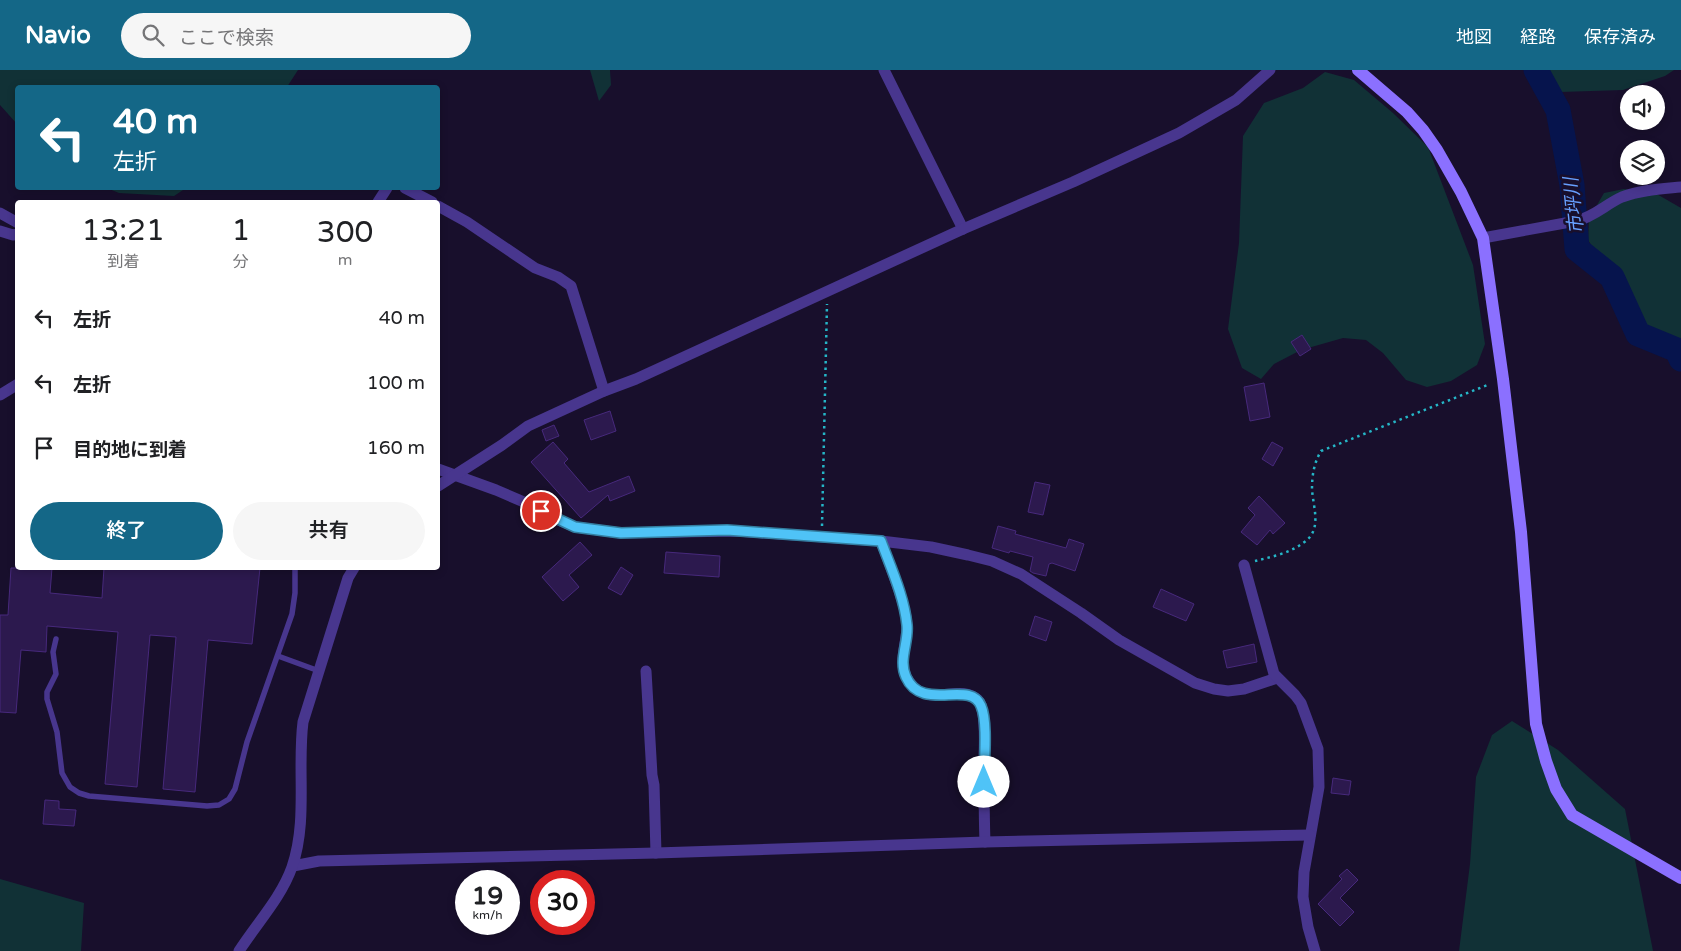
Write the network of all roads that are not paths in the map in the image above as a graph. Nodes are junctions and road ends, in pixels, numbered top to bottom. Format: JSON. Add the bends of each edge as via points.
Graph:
{"nodes":[{"id":1,"x":884,"y":70,"type":"edge"},
{"id":2,"x":1270,"y":70,"type":"edge"},
{"id":3,"x":1358,"y":70,"type":"edge"},
{"id":4,"x":1681,"y":187,"type":"edge"},
{"id":5,"x":408,"y":190,"type":"edge"},
{"id":6,"x":428,"y":200,"type":"edge"},
{"id":7,"x":440,"y":207,"type":"edge"},
{"id":8,"x":0,"y":212,"type":"edge"},
{"id":9,"x":15,"y":221,"type":"edge"},
{"id":10,"x":963,"y":229,"type":"junction"},
{"id":11,"x":0,"y":231,"type":"edge"},
{"id":12,"x":15,"y":235,"type":"edge"},
{"id":13,"x":1483,"y":238,"type":"junction"},
{"id":14,"x":15,"y":386,"type":"edge"},
{"id":15,"x":604,"y":391,"type":"junction"},
{"id":16,"x":0,"y":395,"type":"edge"},
{"id":17,"x":440,"y":471,"type":"edge"},
{"id":18,"x":453,"y":475,"type":"junction"},
{"id":19,"x":440,"y":485,"type":"edge"},
{"id":20,"x":881,"y":541,"type":"junction"},
{"id":21,"x":1244,"y":565,"type":"road end"},
{"id":22,"x":295,"y":570,"type":"edge"},
{"id":23,"x":353,"y":570,"type":"edge"},
{"id":24,"x":56,"y":639,"type":"dead end"},
{"id":25,"x":278,"y":656,"type":"junction"},
{"id":26,"x":319,"y":671,"type":"junction"},
{"id":27,"x":646,"y":671,"type":"dead end"},
{"id":28,"x":1277,"y":678,"type":"junction"},
{"id":29,"x":1310,"y":835,"type":"junction"},
{"id":30,"x":985,"y":842,"type":"junction"},
{"id":31,"x":656,"y":853,"type":"junction"},
{"id":32,"x":293,"y":866,"type":"junction"},
{"id":33,"x":1681,"y":878,"type":"edge"},
{"id":34,"x":239,"y":951,"type":"edge"},
{"id":35,"x":1315,"y":951,"type":"edge"}],
"edges":[{"from":1,"to":10,"type":"street"},
{"from":2,"to":10,"type":"street","via":[[1236,100],[1179,133]]},
{"from":3,"to":13,"type":"street","via":[[1423,130],[1461,192]]},
{"from":4,"to":13,"type":"street","via":[[1650,190],[1622,198],[1589,218]]},
{"from":5,"to":6,"type":"street"},
{"from":7,"to":15,"type":"street","via":[[468,222],[535,268],[571,286]]},
{"from":8,"to":9,"type":"street"},
{"from":10,"to":15,"type":"street"},
{"from":11,"to":12,"type":"street"},
{"from":13,"to":33,"type":"street","via":[[1521,532],[1536,724],[1546,761],[1556,788],[1572,815]]},
{"from":14,"to":16,"type":"street"},
{"from":15,"to":18,"type":"street","via":[[528,426]]},
{"from":17,"to":18,"type":"street"},
{"from":18,"to":19,"type":"street"},
{"from":18,"to":20,"type":"street","via":[[496,490],[575,527],[621,533],[717,530]]},
{"from":20,"to":28,"type":"street","via":[[968,555],[1013,570],[1119,640],[1195,683],[1219,690],[1235,690]]},
{"from":20,"to":30,"type":"street","via":[[908,626],[903,666],[908,681],[919,692],[931,695],[973,696],[982,708]]},
{"from":21,"to":28,"type":"street","via":[[1269,660]]},
{"from":22,"to":25,"type":"lane","via":[[292,614]]},
{"from":23,"to":26,"type":"street"},
{"from":24,"to":25,"type":"lane","via":[[53,652],[56,674],[47,699],[57,732],[62,773],[70,787],[89,796],[197,805],[220,805],[229,799],[235,788],[247,742]]},
{"from":25,"to":26,"type":"lane"},
{"from":26,"to":32,"type":"street","via":[[303,722],[300,820]]},
{"from":27,"to":31,"type":"street"},
{"from":28,"to":29,"type":"street","via":[[1301,703],[1318,749],[1319,787]]},
{"from":29,"to":30,"type":"street"},
{"from":29,"to":35,"type":"street","via":[[1303,897]]},
{"from":30,"to":31,"type":"street"},
{"from":31,"to":32,"type":"street","via":[[319,861]]},
{"from":32,"to":34,"type":"street","via":[[276,898]]}]}
